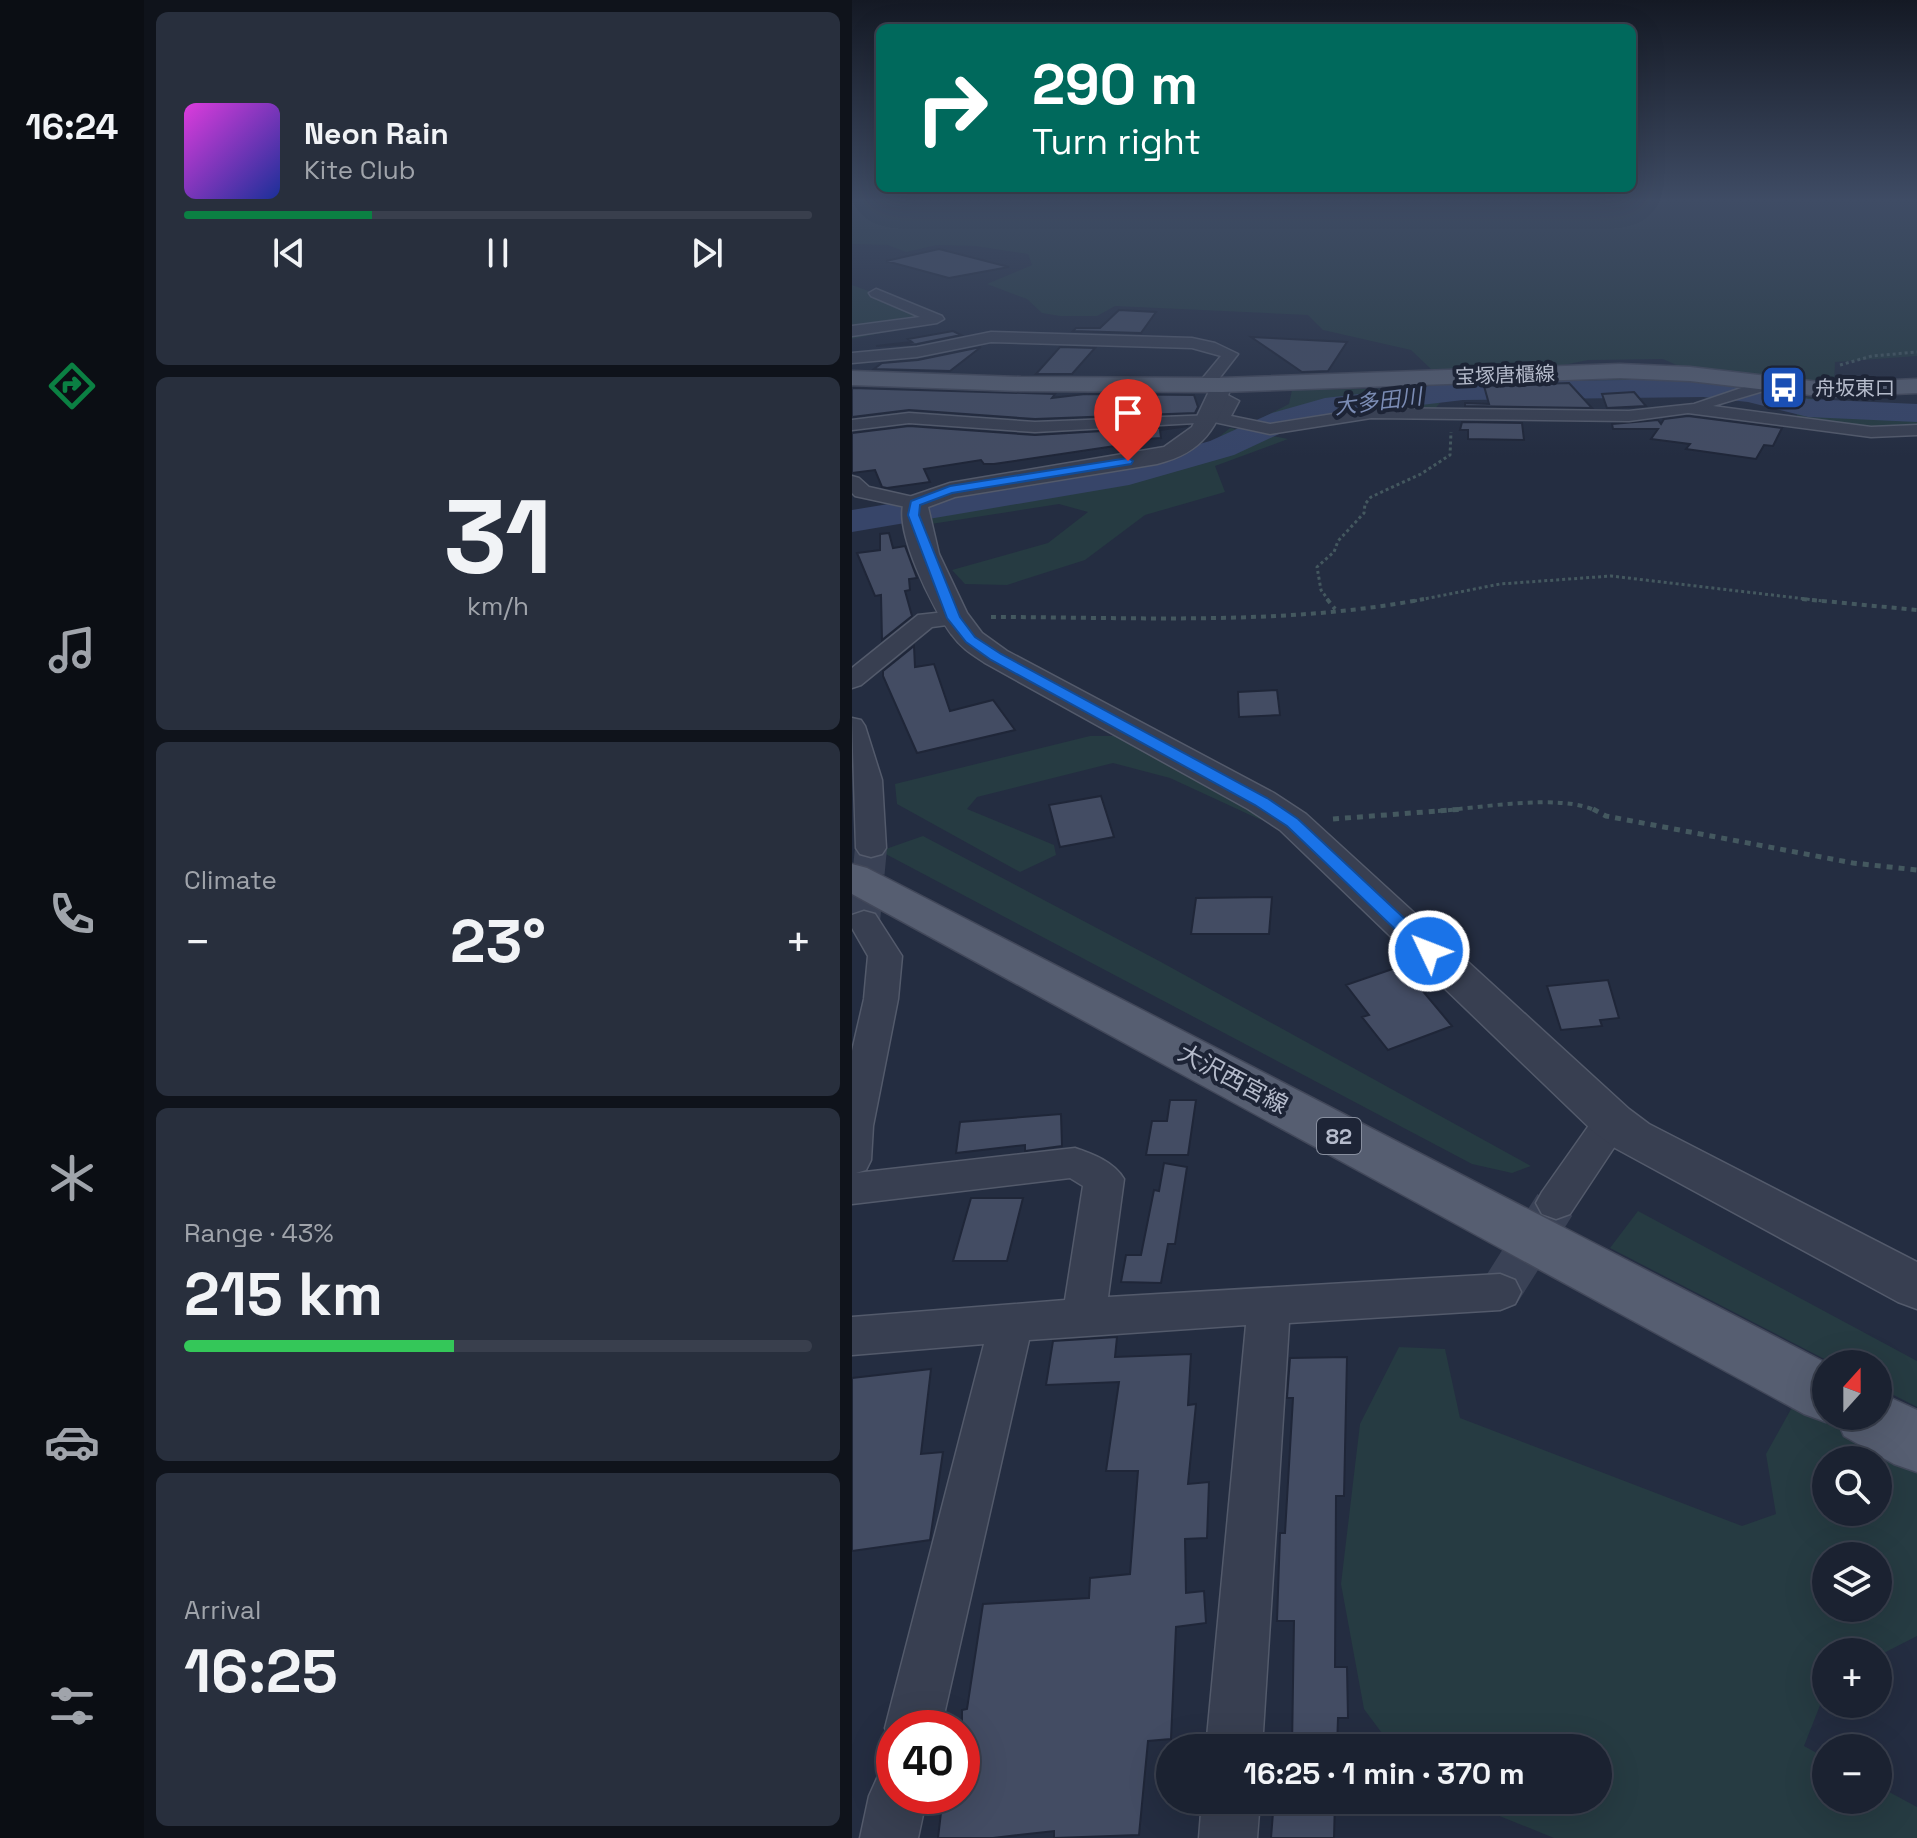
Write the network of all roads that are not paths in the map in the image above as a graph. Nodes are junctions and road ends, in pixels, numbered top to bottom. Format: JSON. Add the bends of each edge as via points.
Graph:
{"nodes":[{"id":1,"x":876,"y":293,"type":"dead end"},
{"id":2,"x":852,"y":331,"type":"edge"},
{"id":3,"x":852,"y":358,"type":"edge"},
{"id":4,"x":852,"y":378,"type":"edge"},
{"id":5,"x":1771,"y":383,"type":"junction"},
{"id":6,"x":1917,"y":386,"type":"edge"},
{"id":7,"x":1213,"y":396,"type":"junction"},
{"id":8,"x":1688,"y":408,"type":"junction"},
{"id":9,"x":852,"y":425,"type":"edge"},
{"id":10,"x":1917,"y":430,"type":"edge"},
{"id":11,"x":852,"y":482,"type":"edge"},
{"id":12,"x":915,"y":503,"type":"junction"},
{"id":13,"x":954,"y":618,"type":"junction"},
{"id":14,"x":852,"y":680,"type":"edge"},
{"id":15,"x":852,"y":726,"type":"edge"},
{"id":16,"x":862,"y":882,"type":"edge"},
{"id":17,"x":866,"y":1002,"type":"edge"},
{"id":18,"x":1612,"y":1121,"type":"junction"},
{"id":19,"x":852,"y":1160,"type":"edge"},
{"id":20,"x":852,"y":1189,"type":"edge"},
{"id":21,"x":1556,"y":1203,"type":"tunnel mouth"},
{"id":22,"x":1917,"y":1287,"type":"edge"},
{"id":23,"x":1500,"y":1292,"type":"dead end"},
{"id":24,"x":1269,"y":1305,"type":"junction"},
{"id":25,"x":1084,"y":1317,"type":"junction"},
{"id":26,"x":1011,"y":1323,"type":"junction"},
{"id":27,"x":852,"y":1336,"type":"edge"},
{"id":28,"x":1812,"y":1387,"type":"edge"},
{"id":29,"x":1892,"y":1430,"type":"edge"},
{"id":30,"x":1917,"y":1443,"type":"edge"},
{"id":31,"x":917,"y":1710,"type":"edge"},
{"id":32,"x":1235,"y":1734,"type":"edge"},
{"id":33,"x":894,"y":1814,"type":"edge"},
{"id":34,"x":1230,"y":1814,"type":"edge"},
{"id":35,"x":889,"y":1838,"type":"edge"},
{"id":36,"x":1228,"y":1838,"type":"edge"}],
"edges":[{"from":1,"to":2,"type":"street","via":[[937,319]]},
{"from":3,"to":7,"type":"street","via":[[991,337],[1192,343],[1230,354],[1211,373]]},
{"from":4,"to":7,"type":"main road","name":"宝塚唐櫃線"},
{"from":5,"to":6,"type":"main road","name":"宝塚唐櫃線","via":[[1828,390]]},
{"from":5,"to":7,"type":"main road","name":"宝塚唐櫃線","via":[[1620,371]]},
{"from":5,"to":8,"type":"street"},
{"from":7,"to":8,"type":"street","via":[[1230,401],[1221,419],[1270,429],[1371,413],[1629,416]]},
{"from":7,"to":9,"type":"street","via":[[1035,427],[909,418]]},
{"from":7,"to":12,"type":"street","via":[[1195,440],[1169,454],[950,490]]},
{"from":8,"to":10,"type":"street","via":[[1871,432]]},
{"from":11,"to":12,"type":"street","via":[[862,492]]},
{"from":12,"to":13,"type":"street","via":[[913,515]]},
{"from":13,"to":14,"type":"street","via":[[926,620]]},
{"from":13,"to":18,"type":"street","via":[[970,639],[996,657],[1293,822]]},
{"from":15,"to":16,"type":"street","via":[[868,780]]},
{"from":16,"to":17,"type":"street","via":[[885,956]]},
{"from":16,"to":28,"type":"main road","name":"大沢西宮線","number":"82"},
{"from":17,"to":19,"type":"street"},
{"from":18,"to":21,"type":"street"},
{"from":18,"to":22,"type":"street"},
{"from":20,"to":25,"type":"street","via":[[1075,1163],[1104,1179]]},
{"from":23,"to":24,"type":"street"},
{"from":24,"to":25,"type":"street"},
{"from":24,"to":32,"type":"street"},
{"from":25,"to":26,"type":"street"},
{"from":26,"to":27,"type":"street"},
{"from":26,"to":31,"type":"street"},
{"from":29,"to":30,"type":"main road"},
{"from":33,"to":35,"type":"street"},
{"from":34,"to":36,"type":"street"}]}
